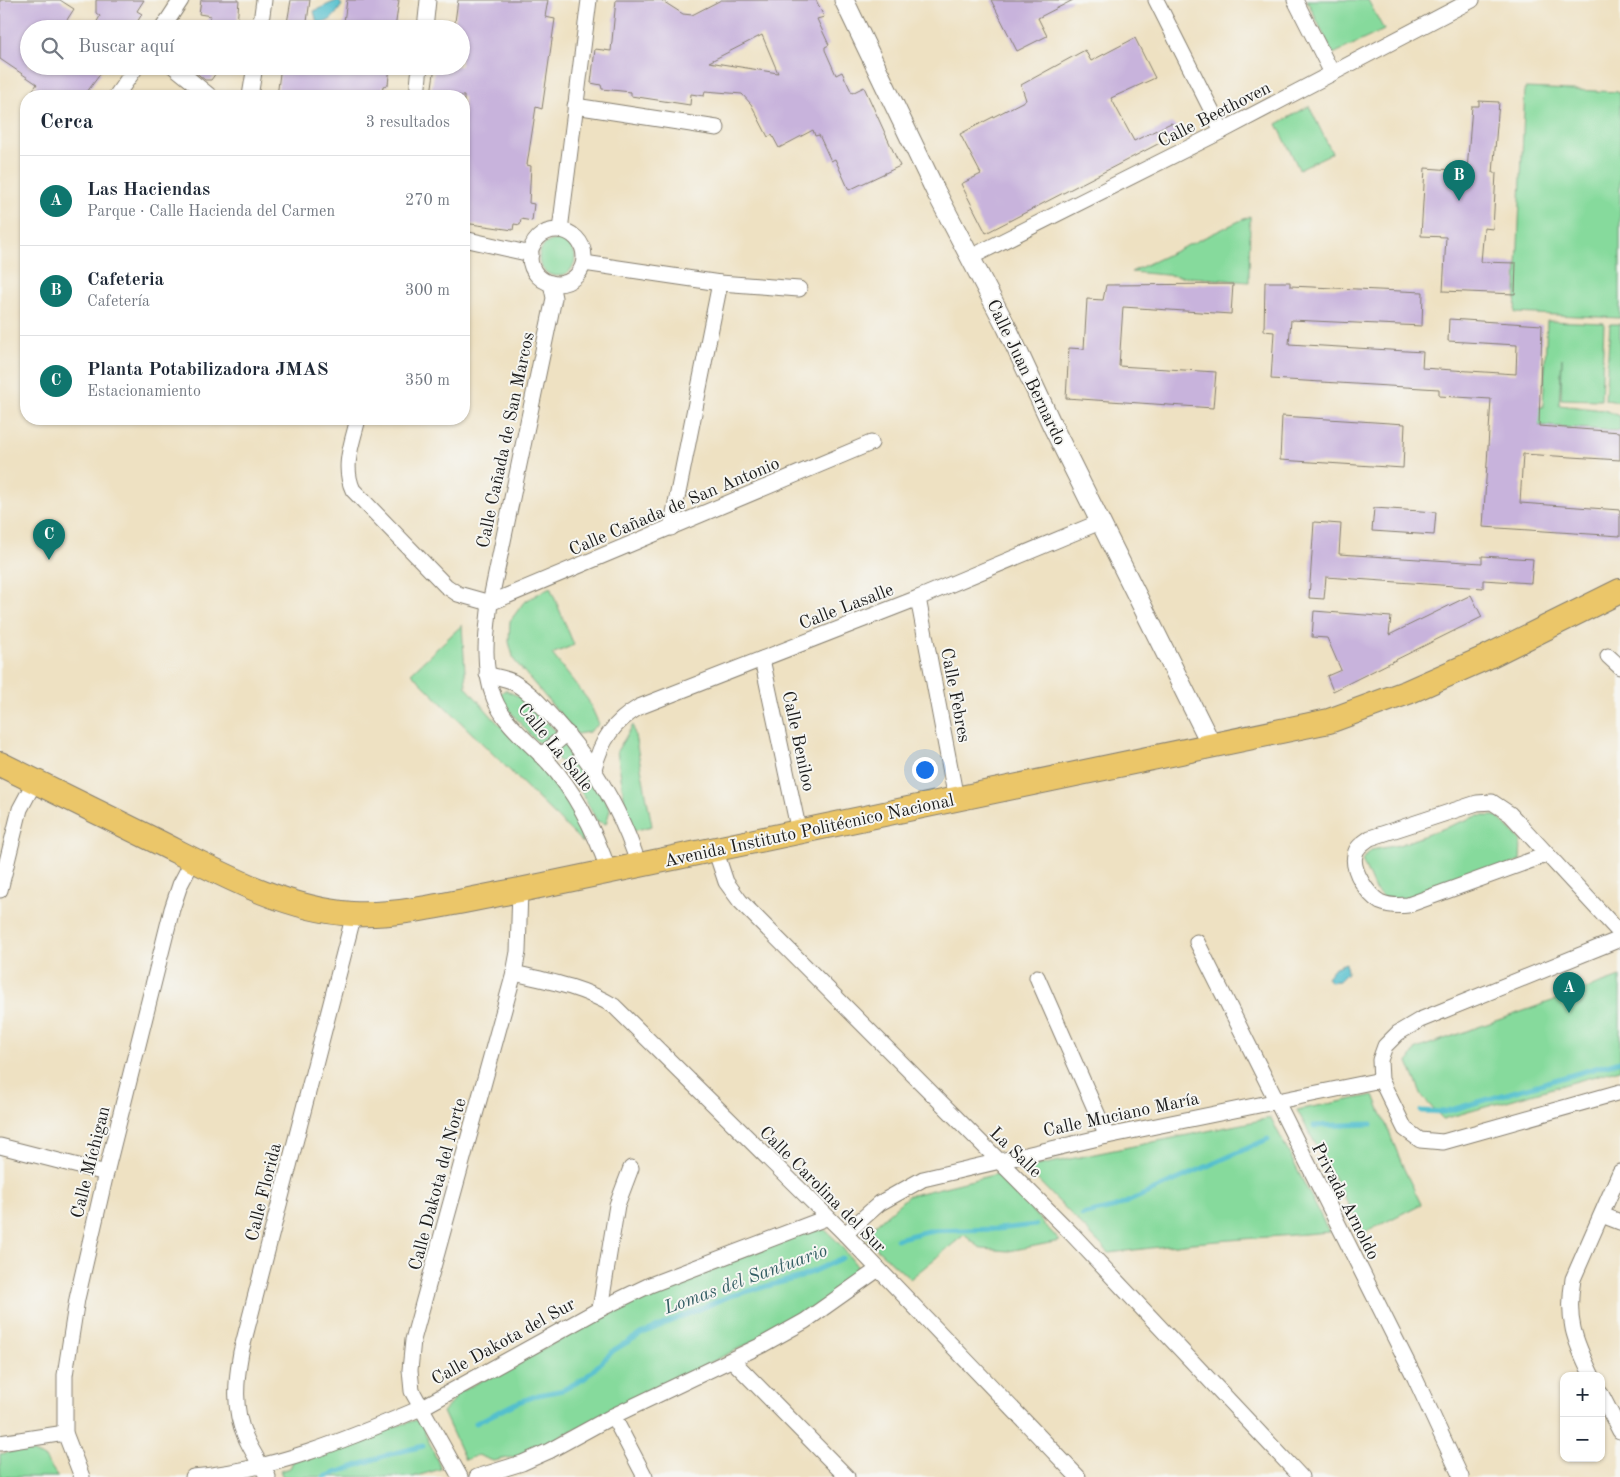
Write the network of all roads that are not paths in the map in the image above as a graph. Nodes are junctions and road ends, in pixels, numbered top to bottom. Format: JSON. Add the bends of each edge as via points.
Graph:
{"nodes":[{"id":1,"x":181,"y":0,"type":"edge"},
{"id":2,"x":264,"y":0,"type":"edge"},
{"id":3,"x":428,"y":0,"type":"edge"},
{"id":4,"x":589,"y":0,"type":"edge"},
{"id":5,"x":844,"y":0,"type":"edge"},
{"id":6,"x":1156,"y":0,"type":"edge"},
{"id":7,"x":1295,"y":0,"type":"edge"},
{"id":8,"x":1472,"y":0,"type":"edge"},
{"id":9,"x":168,"y":20,"type":"edge"},
{"id":10,"x":261,"y":20,"type":"edge"},
{"id":11,"x":426,"y":20,"type":"edge"},
{"id":12,"x":1332,"y":73,"type":"junction"},
{"id":13,"x":131,"y":75,"type":"edge"},
{"id":14,"x":184,"y":75,"type":"edge"},
{"id":15,"x":254,"y":75,"type":"edge"},
{"id":16,"x":419,"y":75,"type":"edge"},
{"id":17,"x":120,"y":90,"type":"edge"},
{"id":18,"x":203,"y":90,"type":"edge"},
{"id":19,"x":251,"y":90,"type":"edge"},
{"id":20,"x":418,"y":90,"type":"edge"},
{"id":21,"x":575,"y":106,"type":"junction"},
{"id":22,"x":718,"y":128,"type":"dead end"},
{"id":23,"x":1222,"y":131,"type":"junction"},
{"id":24,"x":560,"y":230,"type":"junction"},
{"id":25,"x":470,"y":240,"type":"edge"},
{"id":26,"x":531,"y":254,"type":"junction"},
{"id":27,"x":971,"y":257,"type":"junction"},
{"id":28,"x":584,"y":263,"type":"junction"},
{"id":29,"x":551,"y":283,"type":"junction"},
{"id":30,"x":720,"y":283,"type":"junction"},
{"id":31,"x":799,"y":289,"type":"dead end"},
{"id":32,"x":357,"y":425,"type":"edge"},
{"id":33,"x":871,"y":443,"type":"dead end"},
{"id":34,"x":1100,"y":522,"type":"junction"},
{"id":35,"x":671,"y":528,"type":"junction"},
{"id":36,"x":1620,"y":591,"type":"edge"},
{"id":37,"x":918,"y":598,"type":"junction"},
{"id":38,"x":490,"y":603,"type":"junction"},
{"id":39,"x":1608,"y":656,"type":"dead end"},
{"id":40,"x":762,"y":659,"type":"junction"},
{"id":41,"x":1620,"y":667,"type":"edge"},
{"id":42,"x":487,"y":674,"type":"junction"},
{"id":43,"x":610,"y":730,"type":"joint"},
{"id":44,"x":567,"y":733,"type":"junction"},
{"id":45,"x":1211,"y":744,"type":"junction"},
{"id":46,"x":541,"y":756,"type":"junction"},
{"id":47,"x":0,"y":764,"type":"edge"},
{"id":48,"x":594,"y":768,"type":"junction"},
{"id":49,"x":35,"y":781,"type":"junction"},
{"id":50,"x":956,"y":798,"type":"junction"},
{"id":51,"x":799,"y":832,"type":"junction"},
{"id":52,"x":715,"y":849,"type":"junction"},
{"id":53,"x":1546,"y":855,"type":"junction"},
{"id":54,"x":193,"y":860,"type":"junction"},
{"id":55,"x":639,"y":866,"type":"junction"},
{"id":56,"x":609,"y":872,"type":"junction"},
{"id":57,"x":0,"y":890,"type":"edge"},
{"id":58,"x":520,"y":890,"type":"junction"},
{"id":59,"x":354,"y":914,"type":"junction"},
{"id":60,"x":1620,"y":933,"type":"edge"},
{"id":61,"x":1620,"y":939,"type":"edge"},
{"id":62,"x":1198,"y":942,"type":"dead end"},
{"id":63,"x":514,"y":973,"type":"junction"},
{"id":64,"x":1037,"y":977,"type":"dead end"},
{"id":65,"x":1381,"y":1080,"type":"junction"},
{"id":66,"x":1620,"y":1092,"type":"edge"},
{"id":67,"x":1275,"y":1101,"type":"junction"},
{"id":68,"x":1107,"y":1136,"type":"junction"},
{"id":69,"x":0,"y":1146,"type":"edge"},
{"id":70,"x":997,"y":1160,"type":"junction"},
{"id":71,"x":631,"y":1168,"type":"dead end"},
{"id":72,"x":1620,"y":1172,"type":"edge"},
{"id":73,"x":106,"y":1173,"type":"junction"},
{"id":74,"x":1602,"y":1215,"type":"junction"},
{"id":75,"x":826,"y":1218,"type":"junction"},
{"id":76,"x":1620,"y":1222,"type":"edge"},
{"id":77,"x":845,"y":1234,"type":"junction"},
{"id":78,"x":876,"y":1270,"type":"junction"},
{"id":79,"x":600,"y":1309,"type":"junction"},
{"id":80,"x":732,"y":1360,"type":"junction"},
{"id":81,"x":1590,"y":1372,"type":"edge"},
{"id":82,"x":1605,"y":1402,"type":"edge"},
{"id":83,"x":421,"y":1408,"type":"junction"},
{"id":84,"x":612,"y":1416,"type":"junction"},
{"id":85,"x":1620,"y":1431,"type":"edge"},
{"id":86,"x":65,"y":1433,"type":"junction"},
{"id":87,"x":0,"y":1443,"type":"edge"},
{"id":88,"x":265,"y":1472,"type":"edge"},
{"id":89,"x":82,"y":1477,"type":"edge"},
{"id":90,"x":192,"y":1477,"type":"edge"},
{"id":91,"x":460,"y":1477,"type":"edge"},
{"id":92,"x":477,"y":1477,"type":"edge"},
{"id":93,"x":645,"y":1477,"type":"edge"},
{"id":94,"x":847,"y":1477,"type":"edge"},
{"id":95,"x":1078,"y":1477,"type":"edge"},
{"id":96,"x":1301,"y":1477,"type":"edge"},
{"id":97,"x":1461,"y":1477,"type":"edge"}],
"edges":[{"from":1,"to":9,"type":"street"},
{"from":2,"to":10,"type":"street"},
{"from":3,"to":11,"type":"street"},
{"from":4,"to":21,"type":"street"},
{"from":5,"to":27,"type":"street","name":"Calle Juan Bernardo","via":[[935,190]]},
{"from":6,"to":23,"type":"street"},
{"from":7,"to":12,"type":"street"},
{"from":8,"to":12,"type":"street","name":"Calle Beethoven"},
{"from":12,"to":23,"type":"street","name":"Calle Beethoven"},
{"from":13,"to":17,"type":"street"},
{"from":14,"to":18,"type":"street"},
{"from":15,"to":19,"type":"street"},
{"from":16,"to":20,"type":"street"},
{"from":21,"to":22,"type":"street"},
{"from":21,"to":24,"type":"street"},
{"from":23,"to":27,"type":"street","name":"Calle Beethoven"},
{"from":24,"to":26,"type":"street","via":[[544,234],[533,246]]},
{"from":24,"to":28,"type":"street","via":[[582,245]]},
{"from":25,"to":26,"type":"street"},
{"from":26,"to":29,"type":"street","via":[[530,261],[537,275]]},
{"from":27,"to":34,"type":"street","name":"Calle Juan Bernardo"},
{"from":28,"to":29,"type":"street","via":[[576,278],[560,284]]},
{"from":28,"to":30,"type":"street"},
{"from":29,"to":38,"type":"street","name":"Calle Cañada de San Marcos","via":[[554,298]]},
{"from":30,"to":31,"type":"street"},
{"from":30,"to":35,"type":"street"},
{"from":32,"to":38,"type":"street","via":[[347,465],[347,478],[353,490],[446,586],[458,594]]},
{"from":33,"to":35,"type":"street","name":"Calle Cañada de San Antonio"},
{"from":34,"to":37,"type":"street","name":"Calle Lasalle"},
{"from":34,"to":45,"type":"street","name":"Calle Juan Bernardo"},
{"from":35,"to":38,"type":"street","name":"Calle Cañada de San Antonio"},
{"from":36,"to":45,"type":"main road","name":"Avenida Instituto Politécnico Nacional","via":[[1408,692],[1329,721]]},
{"from":37,"to":40,"type":"street","name":"Calle Lasalle"},
{"from":37,"to":50,"type":"street","name":"Calle Febres"},
{"from":38,"to":42,"type":"street","name":"Calle La Salle","via":[[485,644]]},
{"from":39,"to":41,"type":"street"},
{"from":40,"to":43,"type":"street","name":"Calle Lasalle","via":[[639,707]]},
{"from":40,"to":51,"type":"street","name":"Calle Beniloo"},
{"from":42,"to":44,"type":"street","name":"Calle La Salle","via":[[512,682],[534,696]]},
{"from":42,"to":46,"type":"street","name":"Calle La Salle","via":[[495,699],[508,722]]},
{"from":43,"to":48,"type":"street","name":"Calle La Salle"},
{"from":44,"to":46,"type":"street"},
{"from":44,"to":48,"type":"street","name":"Calle La Salle"},
{"from":45,"to":50,"type":"main road","name":"Avenida Instituto Politécnico Nacional"},
{"from":46,"to":56,"type":"street","name":"Calle La Salle","via":[[568,786],[584,812],[598,839]]},
{"from":47,"to":49,"type":"main road","name":"Avenida Instituto Politécnico Nacional"},
{"from":48,"to":55,"type":"street","name":"Calle La Salle","via":[[620,814]]},
{"from":49,"to":54,"type":"main road","name":"Avenida Instituto Politécnico Nacional"},
{"from":49,"to":57,"type":"street","via":[[20,809]]},
{"from":50,"to":51,"type":"main road","name":"Avenida Instituto Politécnico Nacional"},
{"from":51,"to":52,"type":"main road","name":"Avenida Instituto Politécnico Nacional"},
{"from":52,"to":55,"type":"main road","name":"Avenida Instituto Politécnico Nacional"},
{"from":52,"to":70,"type":"street","name":"La Salle","via":[[726,882],[740,900]]},
{"from":53,"to":53,"type":"street","via":[[1510,814],[1492,802],[1484,802],[1370,838],[1360,844],[1354,861],[1364,887],[1381,902],[1399,906]]},
{"from":53,"to":60,"type":"street"},
{"from":54,"to":59,"type":"main road","name":"Avenida Instituto Politécnico Nacional","via":[[277,898],[316,910]]},
{"from":54,"to":73,"type":"street","name":"Calle Míchigan","via":[[172,909]]},
{"from":55,"to":56,"type":"main road","name":"Avenida Instituto Politécnico Nacional"},
{"from":56,"to":58,"type":"main road","name":"Avenida Instituto Politécnico Nacional"},
{"from":58,"to":59,"type":"main road","name":"Avenida Instituto Politécnico Nacional","via":[[395,912]]},
{"from":58,"to":63,"type":"street","name":"Calle Dakota del Norte"},
{"from":59,"to":88,"type":"street","name":"Calle Florida","via":[[236,1383],[244,1436]]},
{"from":61,"to":65,"type":"street","via":[[1420,1020],[1398,1033],[1385,1046],[1380,1060]]},
{"from":62,"to":67,"type":"street","name":"Privada Arnoldo"},
{"from":63,"to":75,"type":"street","name":"Calle Carolina del Sur","via":[[576,987],[614,1006]]},
{"from":63,"to":83,"type":"street","name":"Calle Dakota del Norte","via":[[413,1340],[412,1391]]},
{"from":64,"to":68,"type":"street"},
{"from":65,"to":66,"type":"street","via":[[1405,1130],[1420,1140],[1443,1142]]},
{"from":65,"to":67,"type":"street","name":"Calle Muciano María"},
{"from":67,"to":68,"type":"street","name":"Calle Muciano María"},
{"from":67,"to":97,"type":"street","name":"Privada Arnoldo","via":[[1415,1378]]},
{"from":68,"to":70,"type":"street","name":"Calle Muciano María"},
{"from":69,"to":73,"type":"street"},
{"from":70,"to":77,"type":"street","name":"Calle Muciano María","via":[[923,1180],[902,1190],[880,1203]]},
{"from":70,"to":96,"type":"street","name":"La Salle","via":[[1072,1234]]},
{"from":71,"to":79,"type":"street","via":[[617,1205]]},
{"from":72,"to":74,"type":"street"},
{"from":73,"to":86,"type":"street","name":"Calle Míchigan","via":[[77,1299],[65,1374]]},
{"from":74,"to":76,"type":"street"},
{"from":74,"to":81,"type":"street","via":[[1573,1279],[1570,1298],[1570,1322],[1575,1344]]},
{"from":75,"to":77,"type":"street","name":"Calle Carolina del Sur"},
{"from":75,"to":79,"type":"street","name":"Calle Dakota del Sur","via":[[698,1265]]},
{"from":77,"to":78,"type":"street","name":"Calle Carolina del Sur"},
{"from":78,"to":80,"type":"street","via":[[804,1321]]},
{"from":78,"to":95,"type":"street","name":"Calle Carolina del Sur"},
{"from":79,"to":83,"type":"street","name":"Calle Dakota del Sur"},
{"from":80,"to":84,"type":"street"},
{"from":80,"to":94,"type":"street"},
{"from":82,"to":85,"type":"street"},
{"from":83,"to":88,"type":"street","name":"Calle Dakota del Sur"},
{"from":83,"to":91,"type":"street","name":"Calle Dakota del Norte"},
{"from":84,"to":92,"type":"street","via":[[549,1451]]},
{"from":84,"to":93,"type":"street"},
{"from":86,"to":87,"type":"street"},
{"from":86,"to":89,"type":"street","name":"Calle Míchigan"},
{"from":88,"to":90,"type":"street","name":"Calle Dakota del Sur"}]}
